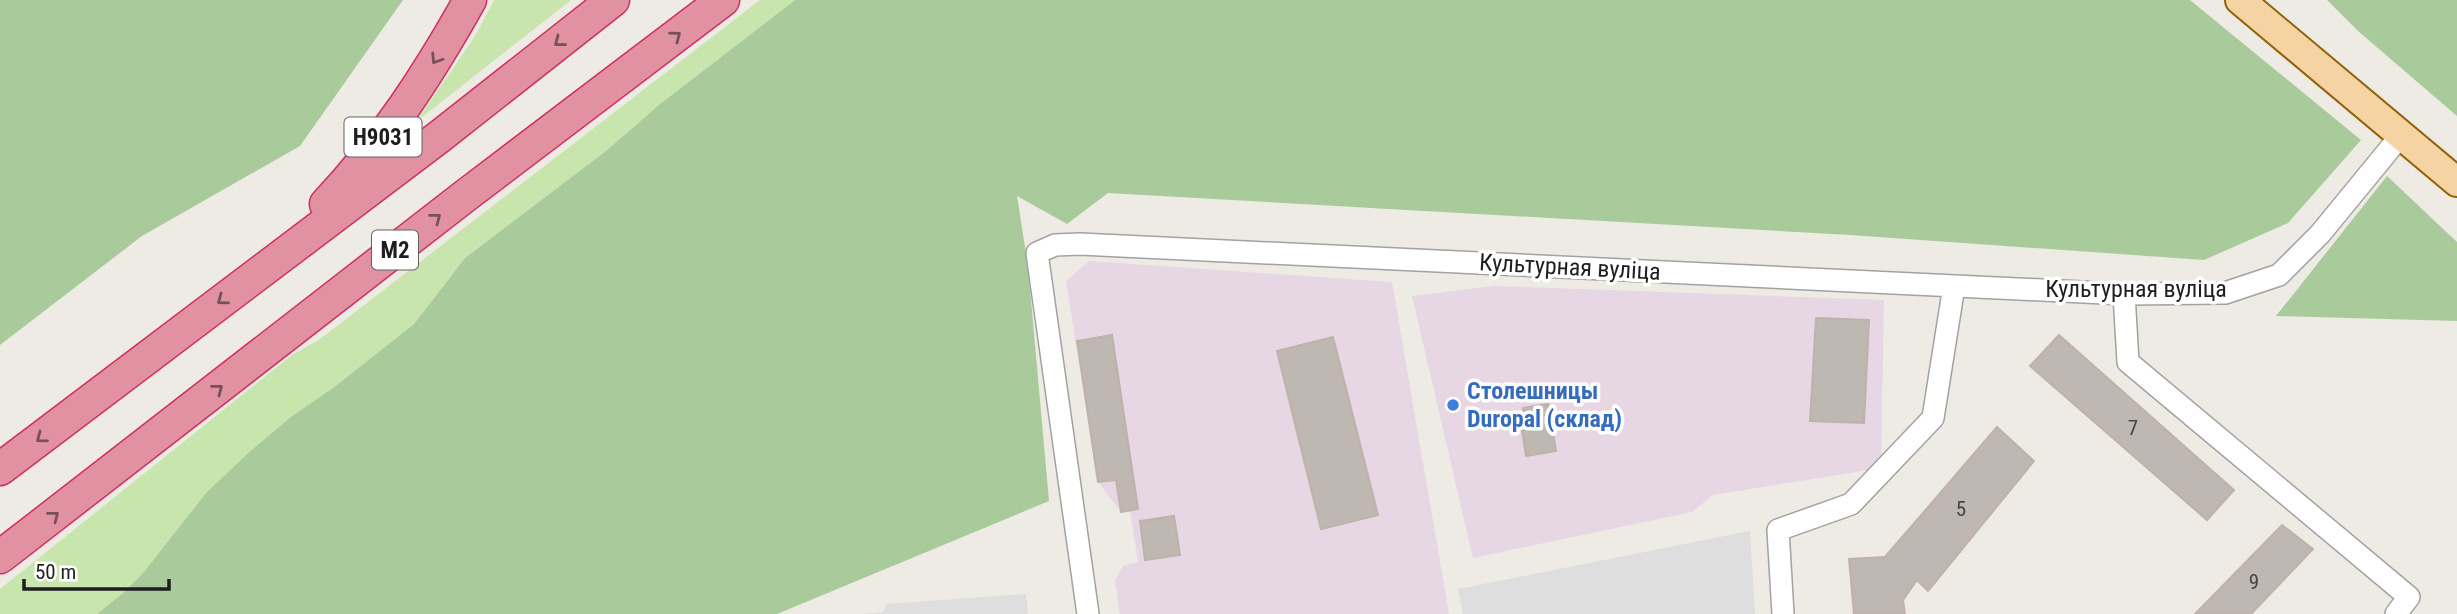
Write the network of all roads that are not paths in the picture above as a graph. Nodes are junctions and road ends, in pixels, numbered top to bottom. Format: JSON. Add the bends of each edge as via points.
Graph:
{"nodes":[{"id":1,"x":470,"y":0,"type":"edge"},
{"id":2,"x":613,"y":0,"type":"edge"},
{"id":3,"x":723,"y":0,"type":"edge"},
{"id":4,"x":2240,"y":0,"type":"edge"},
{"id":5,"x":2402,"y":134,"type":"junction"},
{"id":6,"x":2457,"y":182,"type":"edge"},
{"id":7,"x":276,"y":258,"type":"junction"},
{"id":8,"x":1954,"y":286,"type":"junction"},
{"id":9,"x":2124,"y":294,"type":"junction"},
{"id":10,"x":0,"y":469,"type":"edge"},
{"id":11,"x":0,"y":557,"type":"edge"},
{"id":12,"x":1088,"y":614,"type":"edge"},
{"id":13,"x":1783,"y":614,"type":"edge"},
{"id":14,"x":2396,"y":614,"type":"edge"}],
"edges":[{"from":1,"to":7,"type":"highway","number":"Н9031","one_way":true,"via":[[402,113],[349,180]]},
{"from":2,"to":7,"type":"highway","number":"М2","one_way":true},
{"from":11,"to":3,"type":"highway","number":"М2","one_way":true},
{"from":4,"to":5,"type":"main road"},
{"from":5,"to":6,"type":"main road"},
{"from":5,"to":9,"type":"street","name":"Культурная вуліца","via":[[2320,234],[2279,275],[2225,293]]},
{"from":7,"to":10,"type":"highway","number":"М2","one_way":true},
{"from":8,"to":9,"type":"street","name":"Культурная вуліца"},
{"from":8,"to":12,"type":"street","name":"Культурная вуліца","via":[[1055,245],[1037,253]]},
{"from":8,"to":13,"type":"street","via":[[1933,418],[1852,503],[1778,530]]},
{"from":9,"to":14,"type":"street","via":[[2128,362],[2409,597]]}]}
